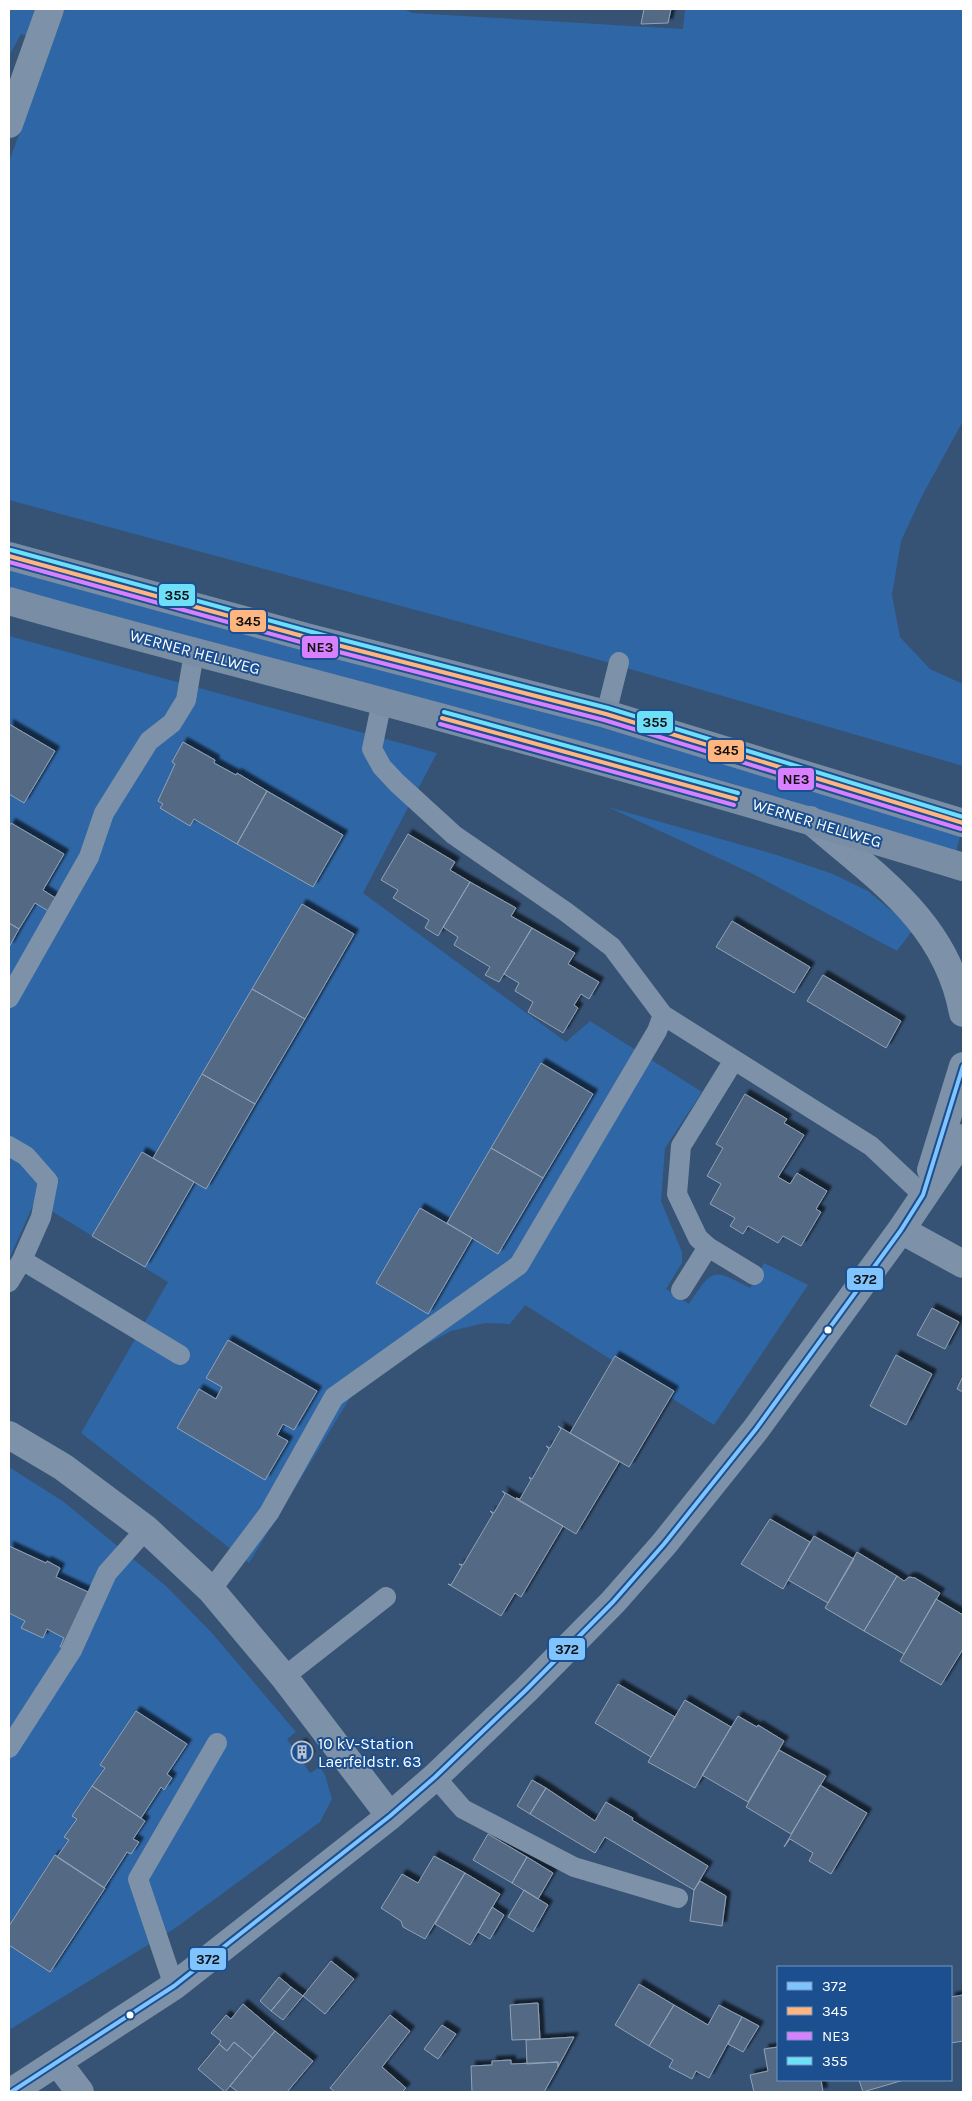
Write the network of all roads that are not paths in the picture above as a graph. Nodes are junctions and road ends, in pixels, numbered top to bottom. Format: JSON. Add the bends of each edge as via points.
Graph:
{"nodes":[{"id":1,"x":50,"y":9,"type":"edge"},
{"id":2,"x":9,"y":124,"type":"edge"},
{"id":3,"x":9,"y":556,"type":"edge"},
{"id":4,"x":9,"y":601,"type":"edge"},
{"id":5,"x":194,"y":653,"type":"junction"},
{"id":6,"x":619,"y":662,"type":"dead end"},
{"id":7,"x":382,"y":701,"type":"junction"},
{"id":8,"x":606,"y":714,"type":"junction"},
{"id":9,"x":810,"y":820,"type":"junction"},
{"id":10,"x":963,"y":822,"type":"edge"},
{"id":11,"x":963,"y":867,"type":"edge"},
{"id":12,"x":9,"y":998,"type":"edge"},
{"id":13,"x":963,"y":1013,"type":"edge"},
{"id":14,"x":663,"y":1016,"type":"junction"},
{"id":15,"x":734,"y":1060,"type":"junction"},
{"id":16,"x":963,"y":1066,"type":"edge"},
{"id":17,"x":963,"y":1138,"type":"edge"},
{"id":18,"x":9,"y":1146,"type":"edge"},
{"id":19,"x":924,"y":1195,"type":"junction"},
{"id":20,"x":901,"y":1230,"type":"junction"},
{"id":21,"x":708,"y":1247,"type":"junction"},
{"id":22,"x":22,"y":1260,"type":"junction"},
{"id":23,"x":963,"y":1264,"type":"edge"},
{"id":24,"x":754,"y":1275,"type":"dead end"},
{"id":25,"x":9,"y":1282,"type":"edge"},
{"id":26,"x":681,"y":1290,"type":"dead end"},
{"id":27,"x":180,"y":1355,"type":"dead end"},
{"id":28,"x":9,"y":1435,"type":"edge"},
{"id":29,"x":146,"y":1529,"type":"junction"},
{"id":30,"x":211,"y":1590,"type":"junction"},
{"id":31,"x":386,"y":1597,"type":"dead end"},
{"id":32,"x":284,"y":1676,"type":"junction"},
{"id":33,"x":217,"y":1743,"type":"dead end"},
{"id":34,"x":9,"y":1748,"type":"edge"},
{"id":35,"x":435,"y":1777,"type":"junction"},
{"id":36,"x":390,"y":1816,"type":"junction"},
{"id":37,"x":678,"y":1898,"type":"dead end"},
{"id":38,"x":174,"y":1986,"type":"junction"},
{"id":39,"x":58,"y":2063,"type":"junction"},
{"id":40,"x":11,"y":2092,"type":"edge"},
{"id":41,"x":80,"y":2092,"type":"edge"}],
"edges":[{"from":1,"to":2,"type":"street"},
{"from":3,"to":8,"type":"main road","via":[[306,638]]},
{"from":4,"to":5,"type":"main road","name":"WERNER HELLWEG"},
{"from":5,"to":7,"type":"main road","name":"WERNER HELLWEG"},
{"from":5,"to":12,"type":"lane","via":[[186,700],[172,723],[150,741],[104,813],[89,857]]},
{"from":6,"to":8,"type":"lane"},
{"from":7,"to":9,"type":"main road","name":"WERNER HELLWEG"},
{"from":7,"to":14,"type":"lane","via":[[372,748],[382,767],[454,835],[612,947]]},
{"from":8,"to":10,"type":"main road"},
{"from":9,"to":11,"type":"main road","name":"WERNER HELLWEG"},
{"from":9,"to":13,"type":"street","via":[[920,917],[953,974]]},
{"from":14,"to":15,"type":"lane"},
{"from":14,"to":30,"type":"lane","via":[[519,1265],[334,1397],[269,1513]]},
{"from":15,"to":19,"type":"lane","via":[[871,1146]]},
{"from":15,"to":21,"type":"lane","via":[[681,1146],[677,1194],[698,1238]]},
{"from":16,"to":19,"type":"street"},
{"from":17,"to":19,"type":"street"},
{"from":18,"to":22,"type":"lane","via":[[26,1156],[48,1181],[41,1217]]},
{"from":19,"to":20,"type":"street"},
{"from":20,"to":23,"type":"street"},
{"from":20,"to":35,"type":"street","via":[[756,1429],[664,1544],[606,1609]]},
{"from":21,"to":24,"type":"lane"},
{"from":21,"to":26,"type":"lane"},
{"from":22,"to":25,"type":"lane"},
{"from":22,"to":27,"type":"lane"},
{"from":28,"to":29,"type":"street","via":[[63,1467]]},
{"from":29,"to":30,"type":"street"},
{"from":29,"to":34,"type":"lane","via":[[107,1573],[72,1650]]},
{"from":30,"to":32,"type":"street"},
{"from":31,"to":32,"type":"lane"},
{"from":32,"to":36,"type":"street"},
{"from":33,"to":38,"type":"lane","via":[[138,1879]]},
{"from":35,"to":36,"type":"street"},
{"from":35,"to":37,"type":"lane","via":[[463,1809],[574,1867]]},
{"from":36,"to":38,"type":"street"},
{"from":38,"to":39,"type":"street"},
{"from":39,"to":40,"type":"street"},
{"from":39,"to":41,"type":"street"}]}
